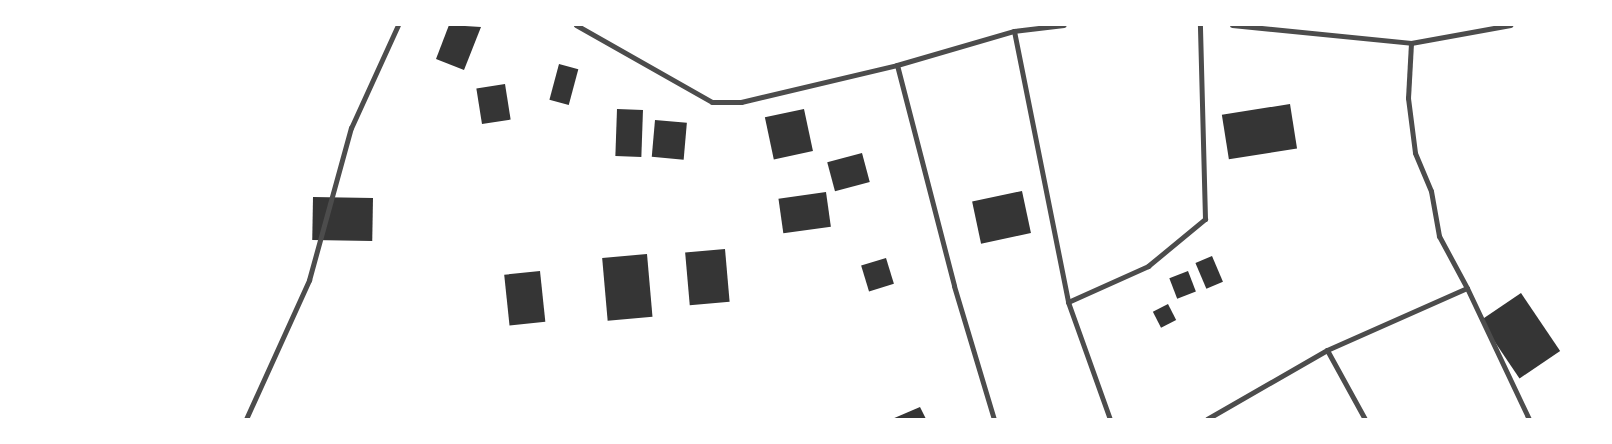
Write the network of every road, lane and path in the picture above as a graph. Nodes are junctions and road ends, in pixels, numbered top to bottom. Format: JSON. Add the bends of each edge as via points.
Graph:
{"nodes":[{"id":1,"x":398,"y":25,"type":"edge"},
{"id":2,"x":576,"y":25,"type":"edge"},
{"id":3,"x":1064,"y":25,"type":"edge"},
{"id":4,"x":1200,"y":25,"type":"edge"},
{"id":5,"x":1232,"y":25,"type":"edge"},
{"id":6,"x":1510,"y":25,"type":"edge"},
{"id":7,"x":1014,"y":32,"type":"junction"},
{"id":8,"x":1411,"y":43,"type":"junction"},
{"id":9,"x":897,"y":65,"type":"junction"},
{"id":10,"x":1467,"y":288,"type":"junction"},
{"id":11,"x":1068,"y":302,"type":"junction"},
{"id":12,"x":1327,"y":350,"type":"junction"},
{"id":13,"x":246,"y":419,"type":"edge"},
{"id":14,"x":994,"y":419,"type":"edge"},
{"id":15,"x":1110,"y":419,"type":"edge"},
{"id":16,"x":1207,"y":419,"type":"edge"},
{"id":17,"x":1365,"y":419,"type":"edge"},
{"id":18,"x":1529,"y":419,"type":"edge"}],
"edges":[{"from":1,"to":13,"type":"street","via":[[351,128],[309,280]]},
{"from":2,"to":9,"type":"street","via":[[712,102],[741,102]]},
{"from":3,"to":7,"type":"street"},
{"from":4,"to":11,"type":"street","via":[[1205,219],[1148,266]]},
{"from":5,"to":8,"type":"street"},
{"from":6,"to":8,"type":"street"},
{"from":7,"to":9,"type":"street"},
{"from":7,"to":11,"type":"street"},
{"from":8,"to":10,"type":"street","via":[[1408,98],[1415,153],[1431,191],[1439,236]]},
{"from":9,"to":14,"type":"street","via":[[954,286]]},
{"from":10,"to":12,"type":"street"},
{"from":10,"to":18,"type":"street"},
{"from":11,"to":15,"type":"street"},
{"from":12,"to":16,"type":"street"},
{"from":12,"to":17,"type":"street"}]}
